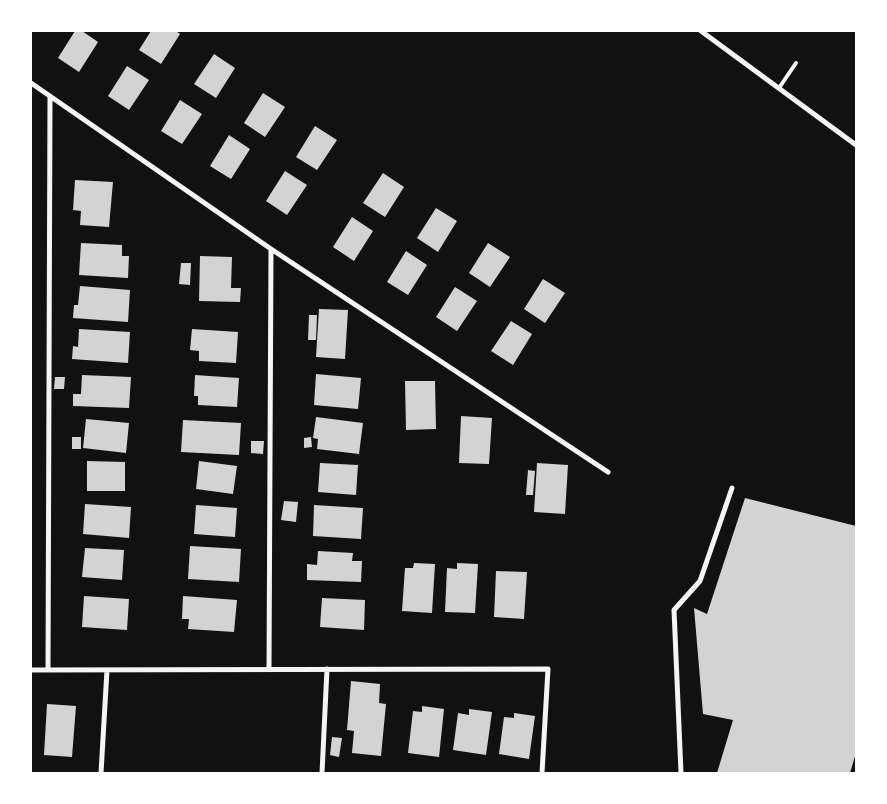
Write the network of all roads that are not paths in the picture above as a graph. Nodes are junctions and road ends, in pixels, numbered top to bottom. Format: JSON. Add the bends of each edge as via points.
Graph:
{"nodes":[{"id":1,"x":701,"y":31,"type":"edge"},
{"id":2,"x":796,"y":63,"type":"dead end"},
{"id":3,"x":31,"y":83,"type":"edge"},
{"id":4,"x":779,"y":88,"type":"junction"},
{"id":5,"x":50,"y":96,"type":"junction"},
{"id":6,"x":856,"y":145,"type":"edge"},
{"id":7,"x":271,"y":250,"type":"junction"},
{"id":8,"x":608,"y":472,"type":"dead end"},
{"id":9,"x":732,"y":488,"type":"dead end"},
{"id":10,"x":269,"y":669,"type":"junction"},
{"id":11,"x":327,"y":669,"type":"junction"},
{"id":12,"x":31,"y":670,"type":"edge"},
{"id":13,"x":48,"y":670,"type":"junction"},
{"id":14,"x":107,"y":670,"type":"junction"},
{"id":15,"x":101,"y":773,"type":"edge"},
{"id":16,"x":322,"y":773,"type":"edge"},
{"id":17,"x":542,"y":773,"type":"edge"},
{"id":18,"x":681,"y":773,"type":"edge"}],
"edges":[{"from":1,"to":4,"type":"street"},
{"from":2,"to":4,"type":"lane"},
{"from":3,"to":5,"type":"street"},
{"from":4,"to":6,"type":"street"},
{"from":5,"to":7,"type":"street"},
{"from":5,"to":13,"type":"street"},
{"from":7,"to":8,"type":"street"},
{"from":7,"to":10,"type":"street"},
{"from":9,"to":18,"type":"street","via":[[700,581],[674,610]]},
{"from":10,"to":11,"type":"street"},
{"from":10,"to":14,"type":"street"},
{"from":11,"to":16,"type":"street"},
{"from":11,"to":17,"type":"street","via":[[548,669]]},
{"from":12,"to":13,"type":"street"},
{"from":13,"to":14,"type":"street"},
{"from":14,"to":15,"type":"street"}]}
